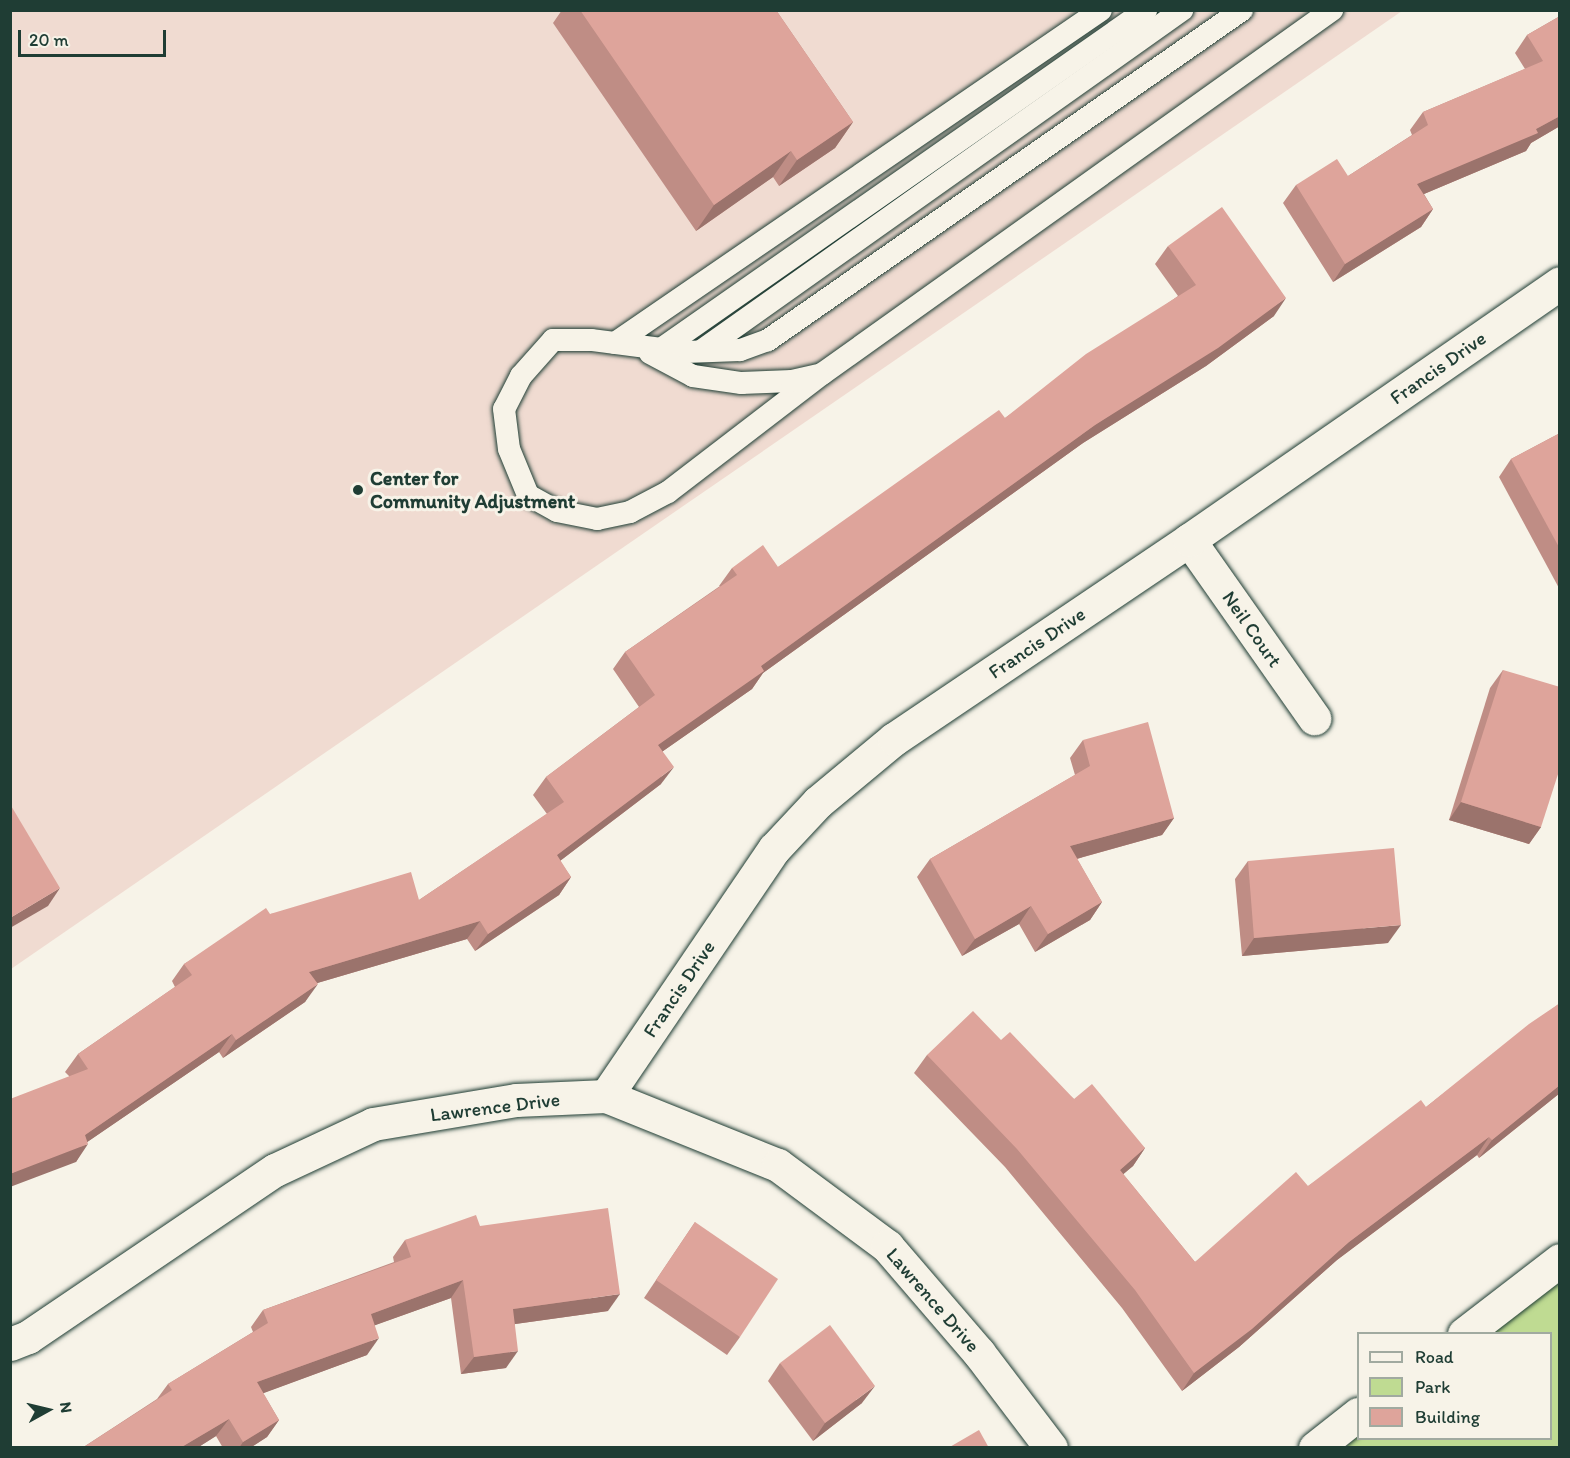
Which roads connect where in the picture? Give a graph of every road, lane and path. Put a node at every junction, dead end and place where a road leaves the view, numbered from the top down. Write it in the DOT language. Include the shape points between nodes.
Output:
graph roads {
  1 [pos="1101,10"];
  2 [pos="1146,10"];
  3 [pos="1182,10"];
  4 [pos="1242,10"];
  5 [pos="1332,10"];
  6 [pos="1560,283"];
  7 [pos="615,343"];
  8 [pos="650,348"];
  9 [pos="701,351"];
  10 [pos="822,374"];
  11 [pos="1189,540"];
  12 [pos="1314,718"];
  13 [pos="606,1096"];
  14 [pos="1560,1260"];
  15 [pos="1467,1332"];
  16 [pos="10,1344"];
  17 [pos="1357,1416"];
  18 [pos="1051,1448"];
  19 [pos="1315,1448"];
  1 -- 7 [label="lane"];
  2 -- 8 [label="lane"];
  3 -- 9 [label="lane"];
  4 -- 9 [label="lane" via="768,340 740,350"];
  5 -- 10 [label="lane"];
  6 -- 11 [label="street, Francis Drive"];
  7 -- 8 [label="lane"];
  7 -- 10 [label="lane" via="553,340 521,376 504,409 509,449 528,495 557,511 597,519 630,512 668,492"];
  8 -- 9 [label="lane"];
  8 -- 10 [label="lane" via="693,376 741,383 792,381"];
  11 -- 12 [label="street, Neil Court"];
  11 -- 13 [label="street, Francis Drive" via="894,739 818,802 774,849"];
  13 -- 16 [label="street, Lawrence Drive" via="516,1100 373,1124 275,1170 28,1337"];
  13 -- 18 [label="street, Lawrence Drive" via="778,1165 887,1246 979,1353"];
  14 -- 15 [label="street"];
  17 -- 19 [label="street"];
}
